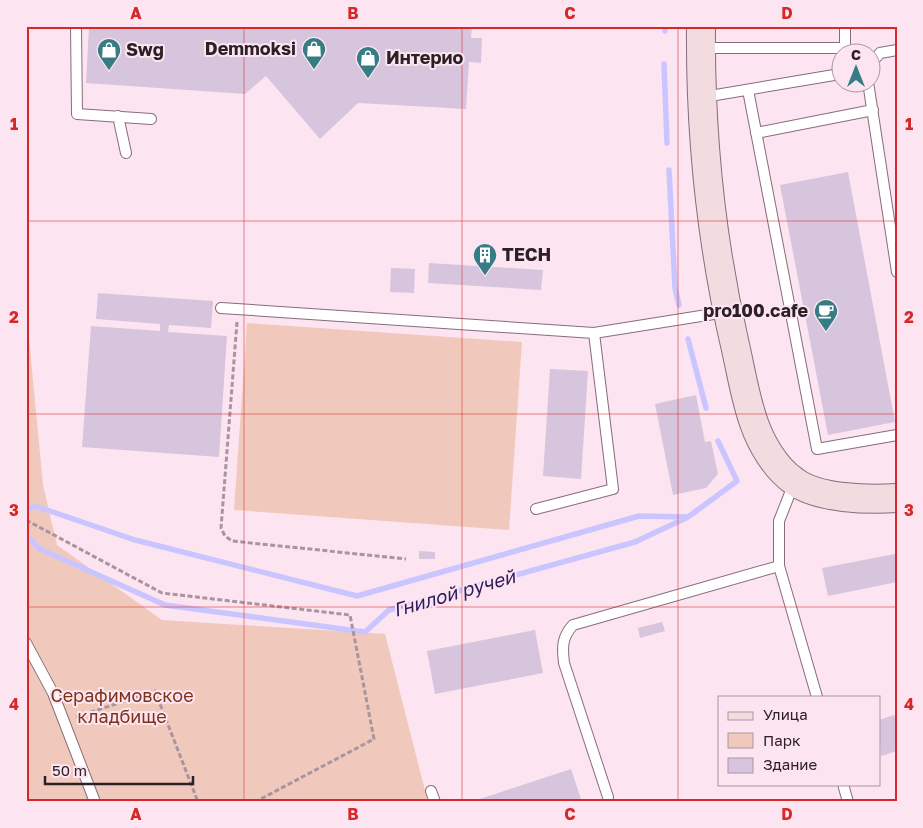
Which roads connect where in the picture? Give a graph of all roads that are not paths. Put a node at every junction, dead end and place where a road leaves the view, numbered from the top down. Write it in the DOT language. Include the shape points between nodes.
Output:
graph roads {
  1 [pos="76,26"];
  2 [pos="845,26"];
  3 [pos="701,37"];
  4 [pos="897,50"];
  5 [pos="880,54"];
  6 [pos="830,76"];
  7 [pos="748,90"];
  8 [pos="869,92"];
  9 [pos="704,97"];
  10 [pos="872,110"];
  11 [pos="118,116"];
  12 [pos="150,118"];
  13 [pos="756,133"];
  14 [pos="126,153"];
  15 [pos="897,272"];
  16 [pos="220,308"];
  17 [pos="727,312"];
  18 [pos="594,333"];
  19 [pos="897,435"];
  20 [pos="794,482"];
  21 [pos="897,498"];
  22 [pos="536,508"];
  23 [pos="779,566"];
  24 [pos="26,643"];
  25 [pos="817,696"];
  26 [pos="844,786"];
  27 [pos="431,791"];
  28 [pos="608,797"];
  29 [pos="95,802"];
  30 [pos="435,802"];
  31 [pos="848,802"];
  1 -- 11 [label="lane" via="77,114"];
  2 -- 3 [label="lane" via="845,48"];
  3 -- 9 [label="street"];
  4 -- 5 [label="lane"];
  6 -- 7 [label="lane"];
  7 -- 9 [label="lane"];
  7 -- 13 [label="lane"];
  8 -- 10 [label="lane"];
  9 -- 17 [label="street" via="706,161"];
  10 -- 13 [label="lane"];
  10 -- 15 [label="lane"];
  11 -- 12 [label="lane"];
  11 -- 14 [label="lane"];
  13 -- 19 [label="lane" via="816,449"];
  16 -- 18 [label="lane"];
  17 -- 18 [label="lane"];
  17 -- 20 [label="street" via="754,423 778,466"];
  18 -- 22 [label="lane" via="614,490"];
  20 -- 21 [label="street" via="850,498"];
  20 -- 23 [label="lane" via="779,521"];
  23 -- 25 [label="lane"];
  23 -- 28 [label="lane" via="574,625 565,634 562,646 564,663"];
  24 -- 29 [label="lane" via="53,693"];
  26 -- 31 [label="lane"];
  27 -- 30 [label="lane"];
}
